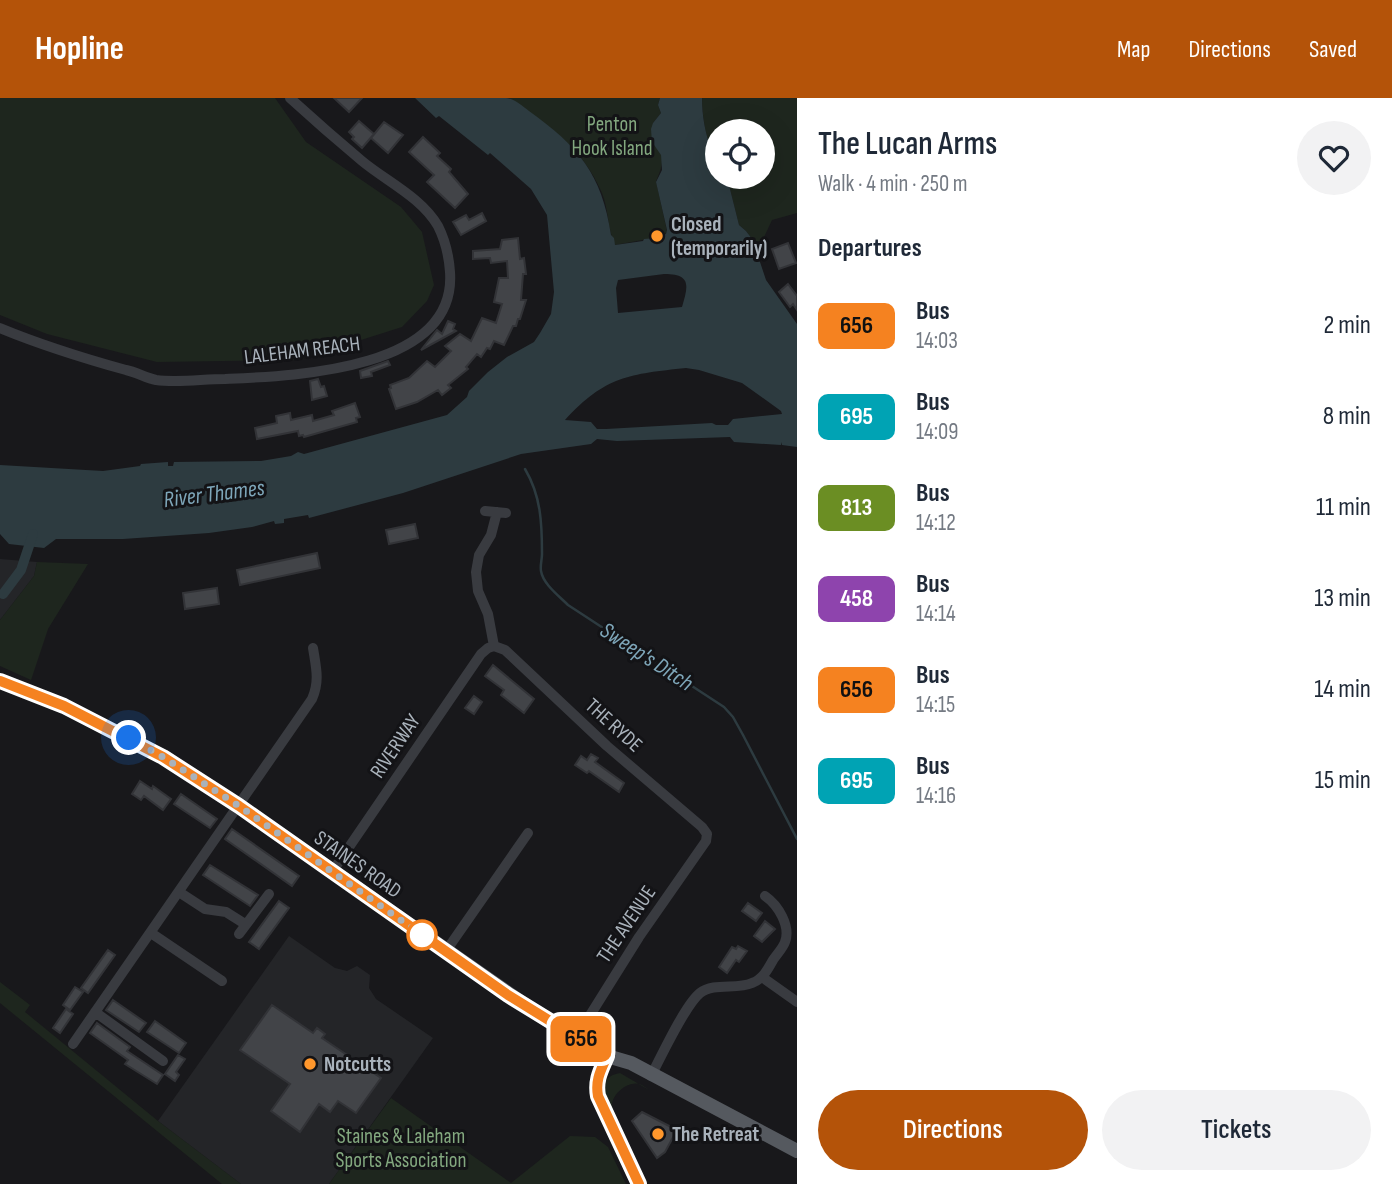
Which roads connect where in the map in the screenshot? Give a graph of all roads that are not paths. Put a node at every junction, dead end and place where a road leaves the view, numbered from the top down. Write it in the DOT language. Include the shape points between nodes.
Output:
graph roads {
  1 [pos="290,98"];
  2 [pos="0,328"];
  3 [pos="485,511"];
  4 [pos="494,646"];
  5 [pos="312,648"];
  6 [pos="0,681"];
  7 [pos="239,806"];
  8 [pos="528,833"];
  9 [pos="707,834"];
  10 [pos="332,872"];
  11 [pos="179,892"];
  12 [pos="269,894"];
  13 [pos="765,896"];
  14 [pos="151,933"];
  15 [pos="446,951"];
  16 [pos="762,977"];
  17 [pos="222,981"];
  18 [pos="797,1002"];
  19 [pos="95,1012"];
  20 [pos="577,1037"];
  21 [pos="73,1044"];
  22 [pos="607,1056"];
  23 [pos="163,1061"];
  24 [pos="651,1076"];
  25 [pos="797,1151"];
  26 [pos="639,1184"];
  1 -- 2 [label="street, LALEHAM REACH" via="437,225 446,247 449,292 439,314 412,342 366,362 308,373 153,380"];
  3 -- 4 [label="street" via="502,513 479,555 476,572"];
  4 -- 9 [label="street, THE RYDE" via="505,650"];
  4 -- 10 [label="street, RIVERWAY" via="481,654"];
  5 -- 7 [label="street" via="318,676 312,699"];
  6 -- 7 [label="main road, STAINES ROAD" via="117,732"];
  7 -- 10 [label="main road, STAINES ROAD"];
  7 -- 11 [label="street"];
  8 -- 15 [label="street"];
  9 -- 20 [label="street, THE AVENUE"];
  10 -- 15 [label="main road, STAINES ROAD"];
  11 -- 12 [label="street" via="205,909 226,912 242,929"];
  11 -- 14 [label="street"];
  13 -- 16 [label="street" via="772,900 787,930"];
  14 -- 17 [label="street"];
  14 -- 19 [label="street"];
  15 -- 20 [label="main road, STAINES ROAD"];
  16 -- 18 [label="street"];
  16 -- 24 [label="street" via="749,985 707,989 699,994"];
  19 -- 21 [label="street"];
  19 -- 23 [label="street"];
  20 -- 22 [label="main road, STAINES ROAD"];
  22 -- 24 [label="main road, STAINES ROAD" via="631,1063"];
  22 -- 26 [label="street" via="598,1073 598,1096"];
  24 -- 25 [label="main road, STAINES ROAD"];
}
